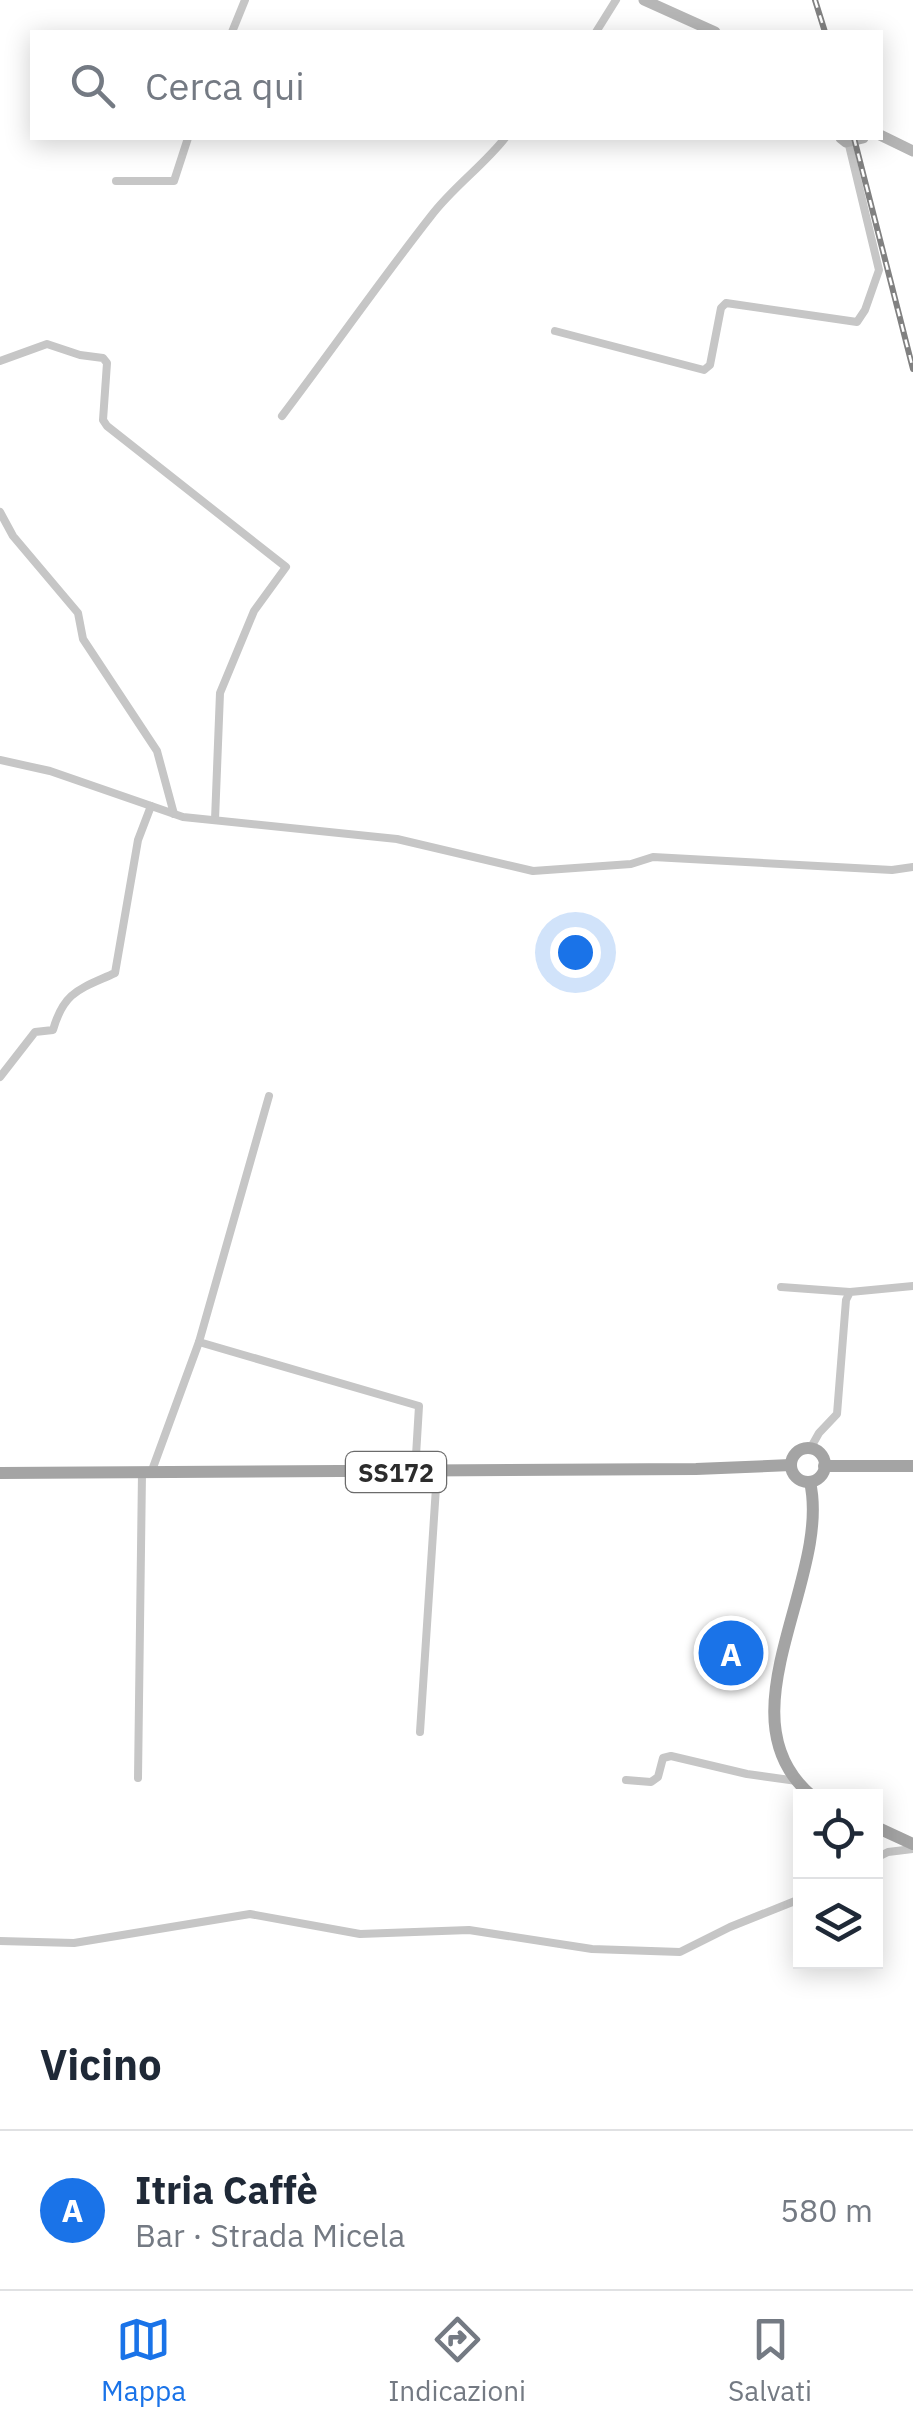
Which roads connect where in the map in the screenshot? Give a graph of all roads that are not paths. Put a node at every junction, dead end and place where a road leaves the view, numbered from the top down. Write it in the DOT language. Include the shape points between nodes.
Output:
graph roads {
  1 [pos="245,0"];
  2 [pos="616,0"];
  3 [pos="644,0"];
  4 [pos="233,30"];
  5 [pos="597,30"];
  6 [pos="711,30"];
  7 [pos="883,136"];
  8 [pos="187,140"];
  9 [pos="503,140"];
  10 [pos="844,140"];
  11 [pos="913,151"];
  12 [pos="116,181"];
  13 [pos="554,331"];
  14 [pos="0,361"];
  15 [pos="282,416"];
  16 [pos="0,512"];
  17 [pos="0,760"];
  18 [pos="151,806"];
  19 [pos="174,814"];
  20 [pos="214,820"];
  21 [pos="913,867"];
  22 [pos="0,1077"];
  23 [pos="269,1096"];
  24 [pos="913,1286"];
  25 [pos="782,1287"];
  26 [pos="850,1292"];
  27 [pos="199,1342"];
  28 [pos="810,1449"];
  29 [pos="791,1465"];
  30 [pos="824,1466"];
  31 [pos="913,1466"];
  32 [pos="414,1472"];
  33 [pos="437,1472"];
  34 [pos="146,1473"];
  35 [pos="0,1474"];
  36 [pos="810,1482"];
  37 [pos="420,1732"];
  38 [pos="138,1778"];
  39 [pos="626,1780"];
  40 [pos="797,1782"];
  41 [pos="804,1789"];
  42 [pos="883,1831"];
  43 [pos="913,1846"];
  44 [pos="883,1854"];
  45 [pos="793,1902"];
  46 [pos="0,1941"];
  1 -- 4 [label="street"];
  2 -- 5 [label="street"];
  3 -- 6 [label="street"];
  7 -- 11 [label="street"];
  8 -- 12 [label="street" via="174,181"];
  9 -- 15 [label="street" via="429,218"];
  10 -- 13 [label="street" via="879,270 857,322 726,303 704,370"];
  14 -- 20 [label="street" via="47,344 103,358 107,426 286,567 254,610 220,693"];
  16 -- 19 [label="street" via="78,613 83,639 157,751"];
  17 -- 18 [label="street" via="50,770"];
  18 -- 19 [label="street"];
  18 -- 22 [label="street" via="138,840 115,973 60,1006 53,1030 34,1032"];
  19 -- 20 [label="street"];
  20 -- 21 [label="street" via="398,840 532,871 653,858"];
  23 -- 27 [label="street"];
  24 -- 26 [label="street"];
  25 -- 26 [label="street"];
  26 -- 28 [label="street" via="838,1414"];
  27 -- 32 [label="street" via="419,1406"];
  27 -- 34 [label="street"];
  28 -- 29 [label="main road" via="799,1451"];
  28 -- 30 [label="main road"];
  29 -- 33 [label="main road, SS172"];
  29 -- 36 [label="main road" via="796,1478"];
  30 -- 31 [label="main road"];
  30 -- 36 [label="main road"];
  32 -- 33 [label="main road, SS172"];
  32 -- 34 [label="main road, SS172"];
  33 -- 37 [label="street"];
  34 -- 35 [label="main road, SS172"];
  34 -- 38 [label="street"];
  36 -- 40 [label="main road" via="812,1522 772,1712 778,1746"];
  39 -- 40 [label="street" via="651,1782 663,1758 671,1756"];
  40 -- 41 [label="main road"];
  42 -- 43 [label="main road"];
  43 -- 44 [label="street"];
  45 -- 46 [label="street" via="680,1952 592,1949 469,1930 360,1934 250,1914 74,1943"];
}
